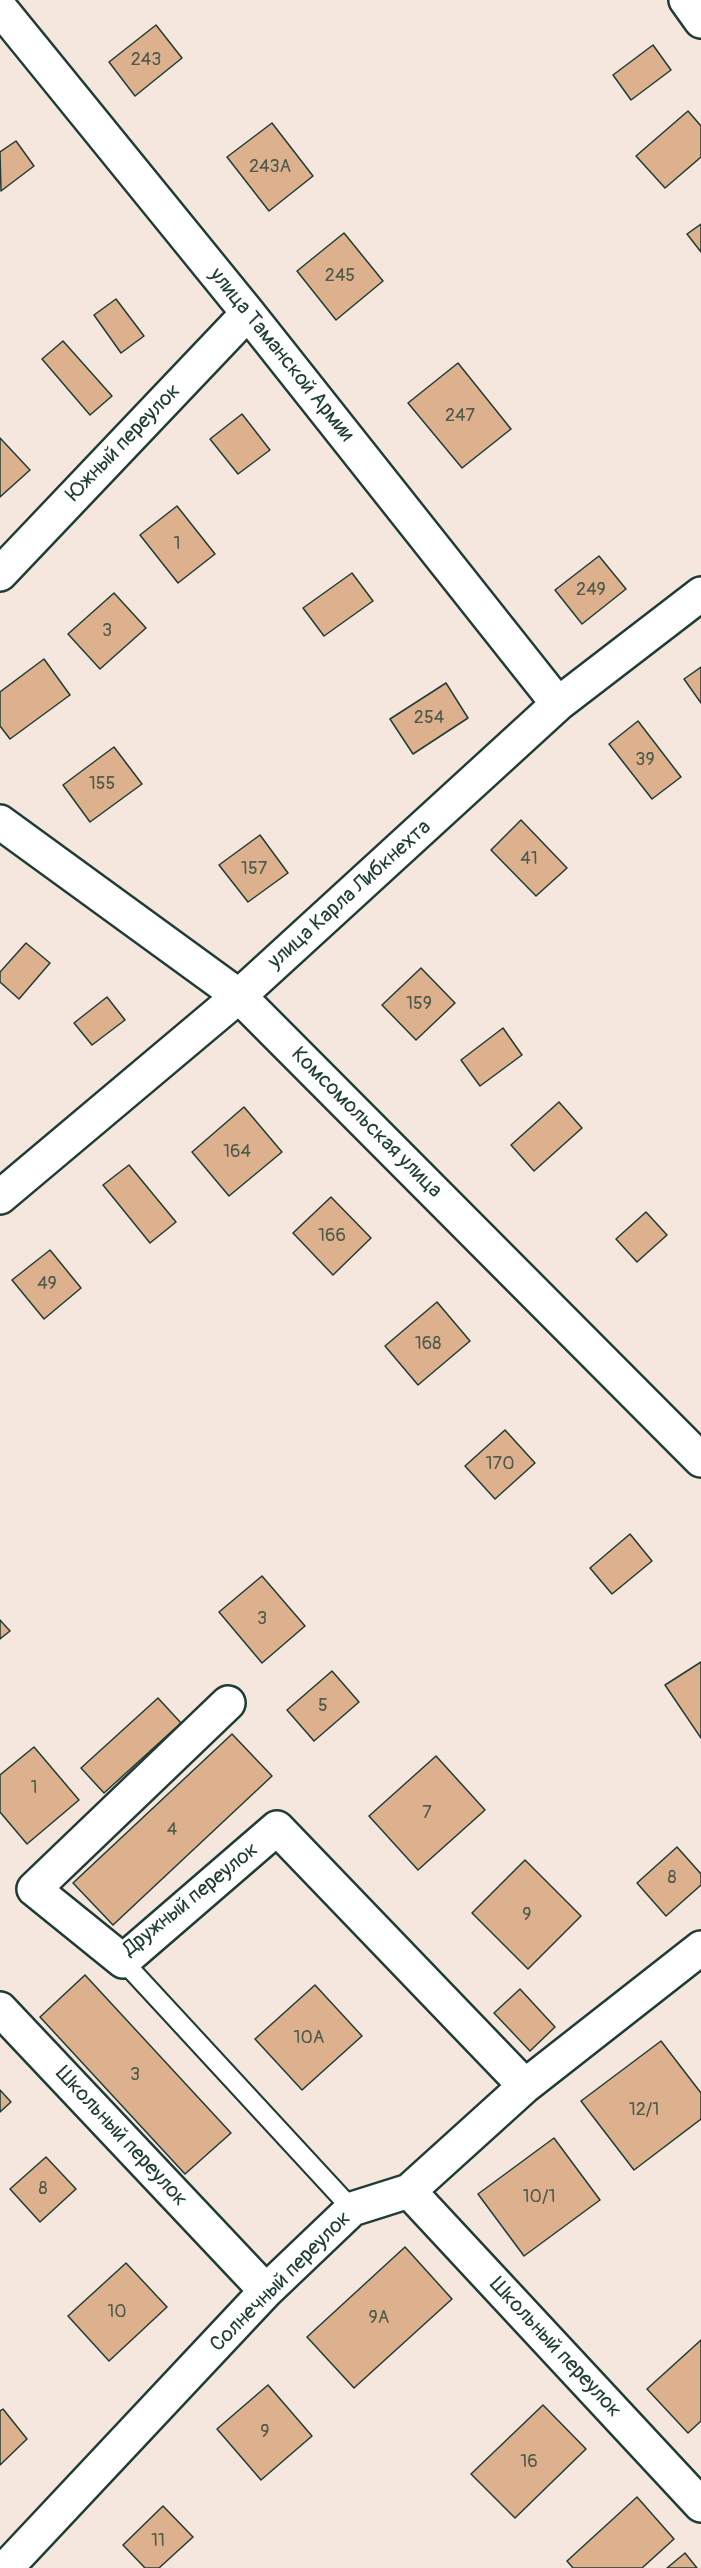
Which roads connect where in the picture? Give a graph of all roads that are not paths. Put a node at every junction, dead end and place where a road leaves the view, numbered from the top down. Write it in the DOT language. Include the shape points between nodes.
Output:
graph roads {
  1 [pos="686,0"];
  2 [pos="0,8"];
  3 [pos="701,21"];
  4 [pos="248,313"];
  5 [pos="0,574"];
  6 [pos="701,594"];
  7 [pos="558,704"];
  8 [pos="0,822"];
  9 [pos="239,996"];
  10 [pos="0,1197"];
  11 [pos="701,1460"];
  12 [pos="228,1703"];
  13 [pos="701,1948"];
  14 [pos="123,1962"];
  15 [pos="0,2009"];
  16 [pos="525,2086"];
  17 [pos="409,2191"];
  18 [pos="352,2209"];
  19 [pos="266,2291"];
  20 [pos="701,2505"];
  21 [pos="0,2564"];
  22 [pos="5,2568"];
  1 -- 3 [label="street"];
  2 -- 4 [label="street, улица Таманской Армии"];
  4 -- 5 [label="street, Южный переулок"];
  4 -- 7 [label="street, улица Таманской Армии"];
  6 -- 7 [label="street, улица Карла Либкнехта"];
  7 -- 9 [label="street, улица Карла Либкнехта"];
  8 -- 9 [label="street, Комсомольская улица"];
  9 -- 10 [label="street, улица Карла Либкнехта"];
  9 -- 11 [label="street, Комсомольская улица"];
  12 -- 14 [label="street, Дружный переулок" via="34,1889"];
  13 -- 16 [label="street, Солнечный переулок"];
  14 -- 16 [label="street, Дружный переулок" via="277,1828"];
  14 -- 18 [label="lane"];
  15 -- 19 [label="street, Школьный переулок"];
  16 -- 17 [label="street, Солнечный переулок"];
  17 -- 18 [label="street, Солнечный переулок"];
  17 -- 20 [label="street, Школьный переулок"];
  18 -- 19 [label="street, Солнечный переулок"];
  19 -- 22 [label="street, Солнечный переулок"];
  21 -- 22 [label="street"];
}
